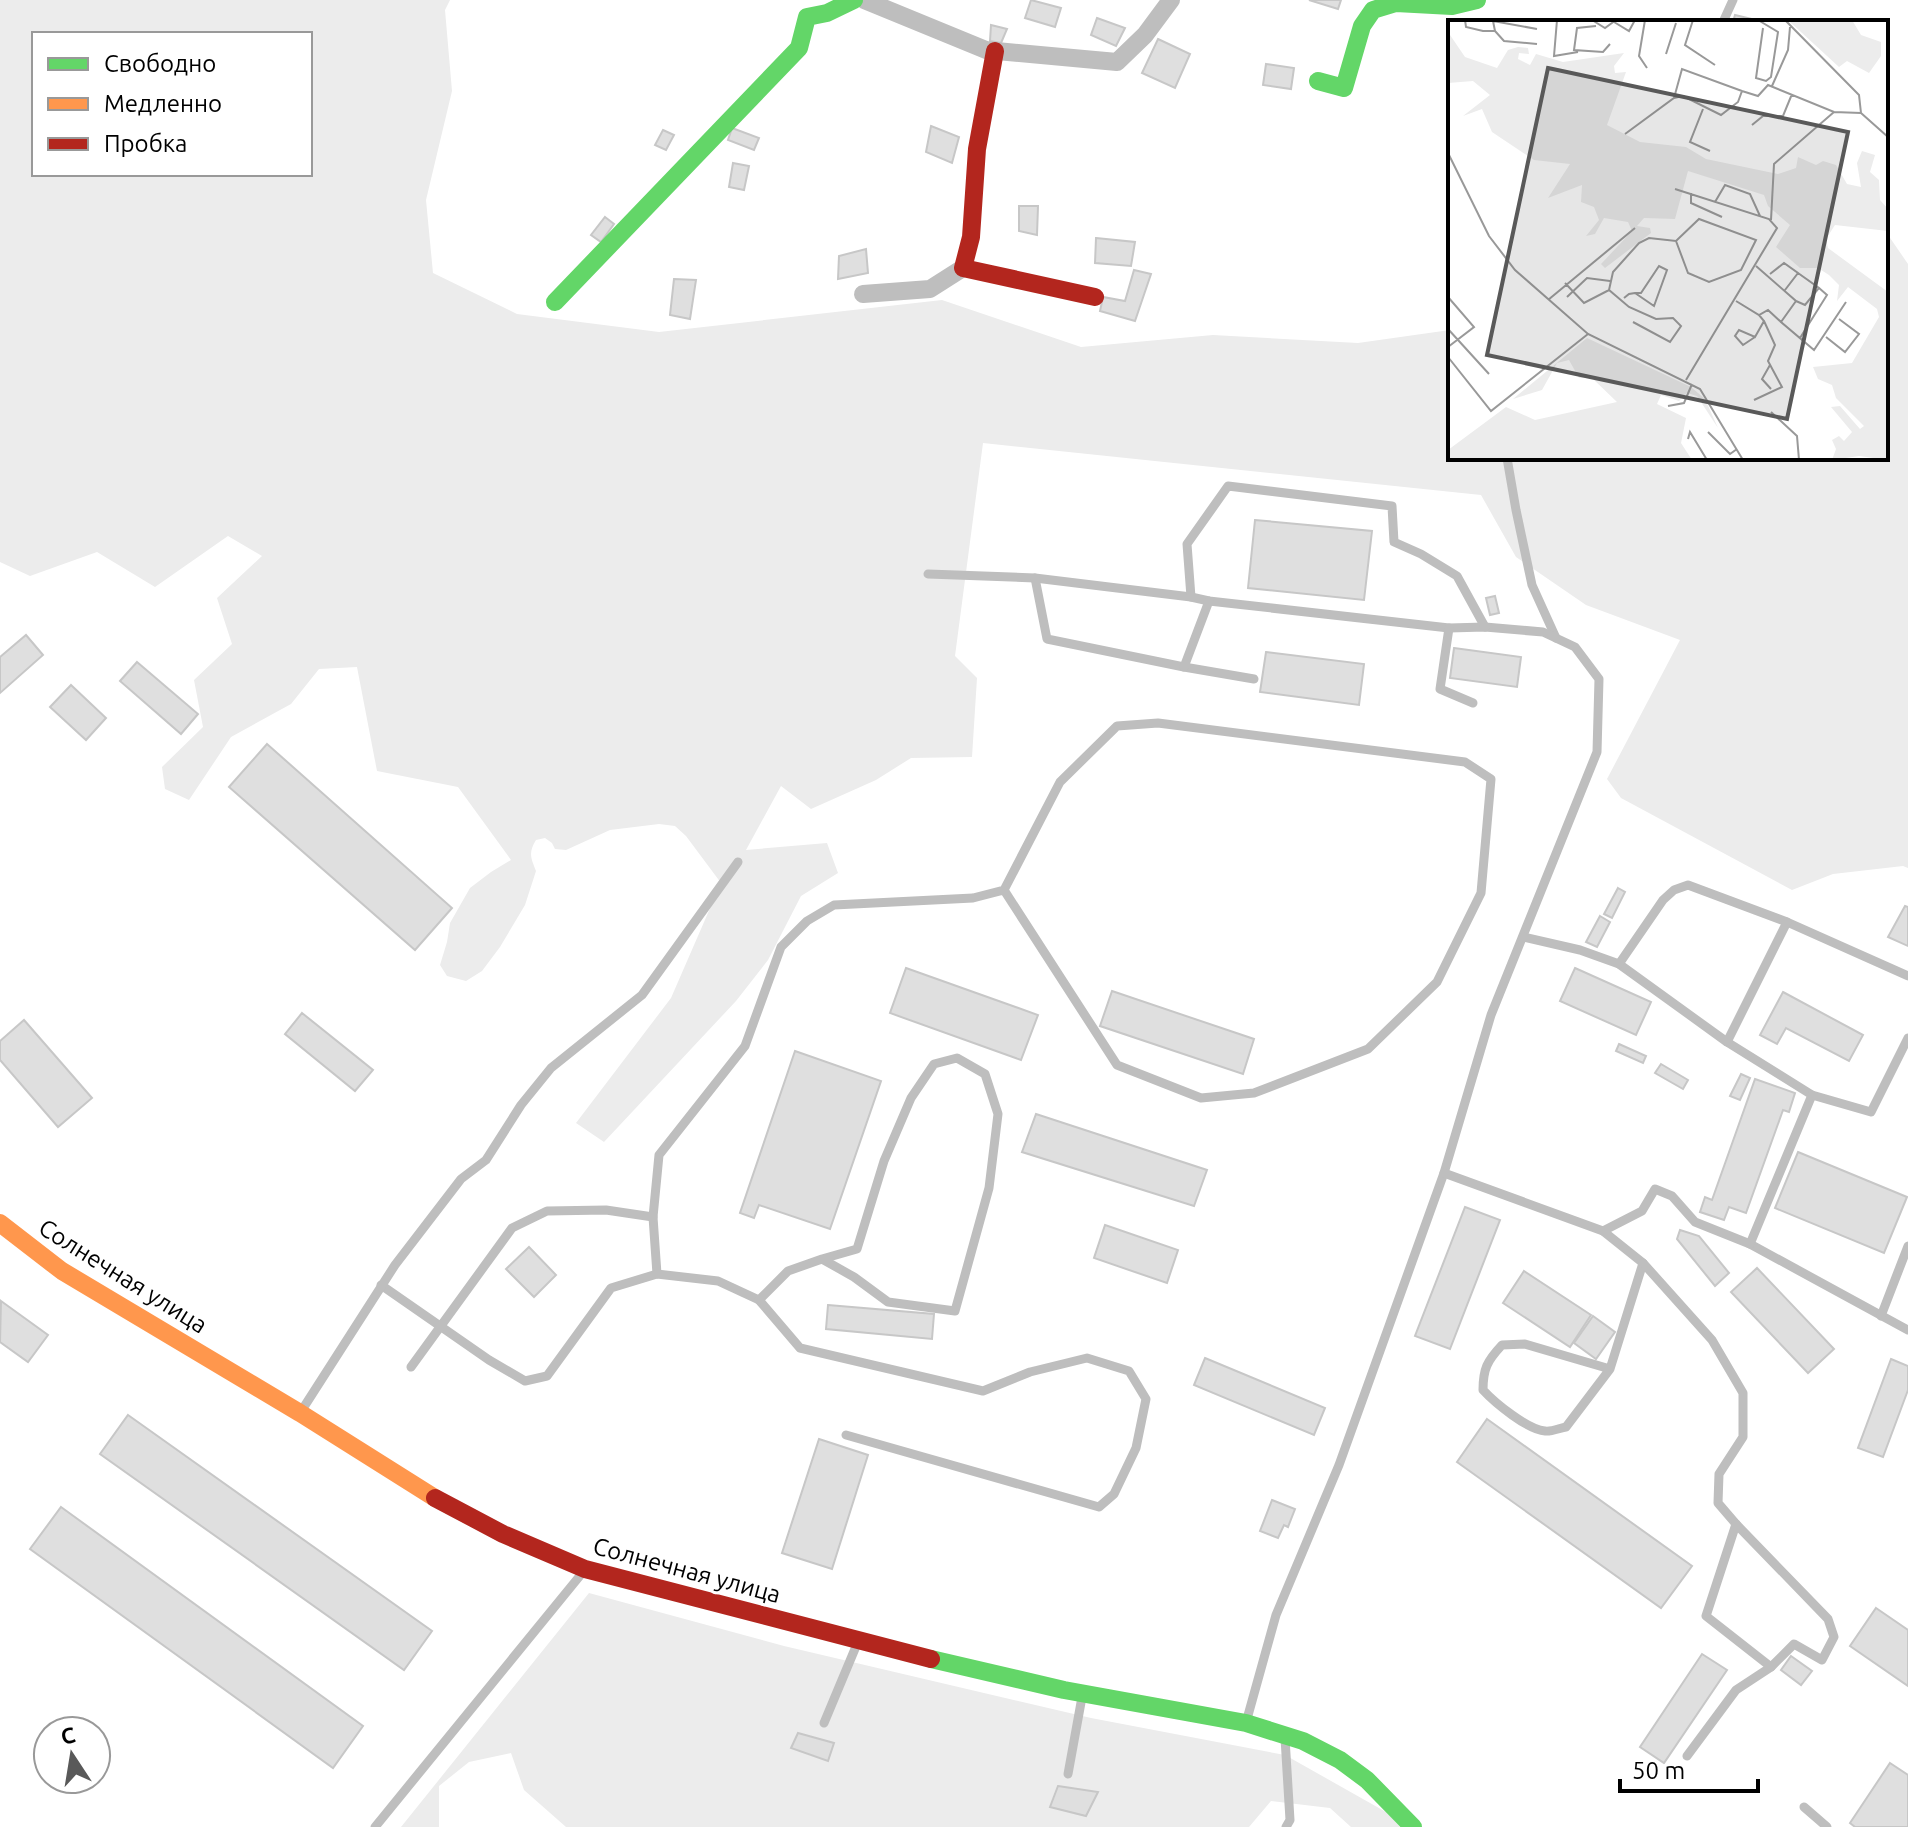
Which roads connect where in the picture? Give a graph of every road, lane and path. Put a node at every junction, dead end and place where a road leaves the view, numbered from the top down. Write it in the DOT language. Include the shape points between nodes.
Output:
graph roads {
  1 [pos="854,0"];
  2 [pos="864,0"];
  3 [pos="1171,0"];
  4 [pos="1477,0"];
  5 [pos="1733,0"];
  6 [pos="806,9"];
  7 [pos="1724,20"];
  8 [pos="995,51"];
  9 [pos="1318,81"];
  10 [pos="963,268"];
  11 [pos="863,294"];
  12 [pos="1095,297"];
  13 [pos="555,302"];
  14 [pos="1507,460"];
  15 [pos="928,574"];
  16 [pos="1035,578"];
  17 [pos="1191,597"];
  18 [pos="1209,601"];
  19 [pos="1485,627"];
  20 [pos="1449,628"];
  21 [pos="1556,638"];
  22 [pos="1184,667"];
  23 [pos="1254,679"];
  24 [pos="1473,703"];
  25 [pos="738,862"];
  26 [pos="1004,890"];
  27 [pos="1787,922"];
  28 [pos="1523,937"];
  29 [pos="1619,964"];
  30 [pos="1908,976"];
  31 [pos="1908,1038"];
  32 [pos="1727,1042"];
  33 [pos="1812,1095"];
  34 [pos="1444,1173"];
  35 [pos="653,1217"];
  36 [pos="0,1223"];
  37 [pos="1603,1231"];
  38 [pos="1750,1244"];
  39 [pos="1908,1246"];
  40 [pos="822,1259"];
  41 [pos="1643,1263"];
  42 [pos="657,1274"];
  43 [pos="381,1285"];
  44 [pos="759,1300"];
  45 [pos="1881,1316"];
  46 [pos="441,1327"];
  47 [pos="1908,1330"];
  48 [pos="411,1367"];
  49 [pos="1610,1369"];
  50 [pos="300,1413"];
  51 [pos="846,1435"];
  52 [pos="1736,1524"];
  53 [pos="585,1569"];
  54 [pos="859,1640"];
  55 [pos="1771,1667"];
  56 [pos="1082,1694"];
  57 [pos="824,1723"];
  58 [pos="1246,1723"];
  59 [pos="1285,1735"];
  60 [pos="1687,1756"];
  61 [pos="1068,1774"];
  62 [pos="1804,1807"];
  63 [pos="375,1827"];
  64 [pos="1286,1827"];
  65 [pos="1413,1827"];
  66 [pos="1827,1827"];
  1 -- 6 [label="street" via="827,13"];
  2 -- 8 [label="street"];
  3 -- 8 [label="street" via="1117,62"];
  4 -- 9 [label="street" via="1452,6 1396,3 1373,10 1362,26 1344,88"];
  5 -- 7 [label="lane"];
  6 -- 13 [label="street" via="799,48"];
  8 -- 10 [label="street"];
  10 -- 11 [label="street" via="930,289"];
  10 -- 12 [label="street"];
  14 -- 21 [label="lane" via="1532,585"];
  15 -- 16 [label="lane"];
  16 -- 17 [label="lane"];
  16 -- 22 [label="lane" via="1047,639"];
  17 -- 18 [label="lane"];
  17 -- 19 [label="lane" via="1187,544 1228,486 1392,506 1394,542 1457,576"];
  18 -- 20 [label="lane"];
  18 -- 22 [label="lane"];
  19 -- 20 [label="lane"];
  19 -- 21 [label="lane"];
  20 -- 24 [label="lane" via="1440,689"];
  21 -- 28 [label="lane" via="1575,647 1599,679 1597,752"];
  22 -- 23 [label="lane"];
  25 -- 43 [label="lane" via="642,995 551,1068 486,1160 461,1179"];
  26 -- 26 [label="lane" via="1060,782 1117,726 1158,723 1465,762 1491,779 1481,893 1437,982 1368,1049 1254,1093 1201,1098 1117,1065"];
  26 -- 35 [label="lane" via="973,898 834,905 807,921 781,947 745,1046 659,1155"];
  27 -- 29 [label="lane" via="1688,885 1663,900"];
  27 -- 30 [label="lane"];
  27 -- 32 [label="lane"];
  28 -- 29 [label="lane"];
  28 -- 34 [label="lane" via="1491,1015"];
  29 -- 32 [label="lane"];
  31 -- 33 [label="lane" via="1871,1112"];
  32 -- 33 [label="lane"];
  33 -- 38 [label="lane"];
  34 -- 37 [label="lane"];
  34 -- 58 [label="lane" via="1339,1465 1276,1615"];
  35 -- 42 [label="lane"];
  35 -- 46 [label="lane" via="606,1210 547,1211 512,1228"];
  36 -- 50 [label="street, Солнечная улица" via="62,1271"];
  37 -- 38 [label="lane" via="1642,1211 1655,1189 1672,1196 1695,1222"];
  37 -- 41 [label="lane"];
  38 -- 45 [label="lane"];
  39 -- 45 [label="lane"];
  40 -- 40 [label="lane" via="857,1249 884,1161 911,1098 934,1064 957,1058 985,1074 998,1114 989,1188 955,1311 888,1302"];
  40 -- 44 [label="lane" via="788,1271"];
  41 -- 49 [label="lane"];
  41 -- 52 [label="lane" via="1712,1340 1743,1393 1743,1437 1719,1474 1718,1503"];
  42 -- 44 [label="lane" via="718,1281"];
  42 -- 46 [label="lane" via="611,1288 547,1376 525,1381"];
  43 -- 46 [label="lane"];
  43 -- 50 [label="lane"];
  44 -- 51 [label="lane" via="800,1348 983,1391 1087,1358 1129,1371 1146,1399 1136,1448 1114,1494 1099,1507"];
  45 -- 47 [label="lane"];
  46 -- 48 [label="lane"];
  49 -- 49 [label="lane" via="1525,1344 1502,1345 1483,1371 1483,1390 1506,1411 1545,1431 1566,1427"];
  50 -- 53 [label="street, Солнечная улица" via="426,1493"];
  52 -- 55 [label="lane" via="1706,1616"];
  52 -- 55 [label="lane" via="1828,1619 1834,1637 1822,1660 1794,1644"];
  53 -- 54 [label="street, Солнечная улица"];
  53 -- 63 [label="lane"];
  54 -- 56 [label="street, Солнечная улица"];
  54 -- 57 [label="lane"];
  55 -- 60 [label="lane" via="1736,1690"];
  56 -- 58 [label="street, Солнечная улица"];
  56 -- 61 [label="lane"];
  58 -- 59 [label="street, Солнечная улица"];
  59 -- 64 [label="lane" via="1290,1820"];
  59 -- 65 [label="street, Солнечная улица" via="1340,1760"];
  62 -- 66 [label="lane"];
}
